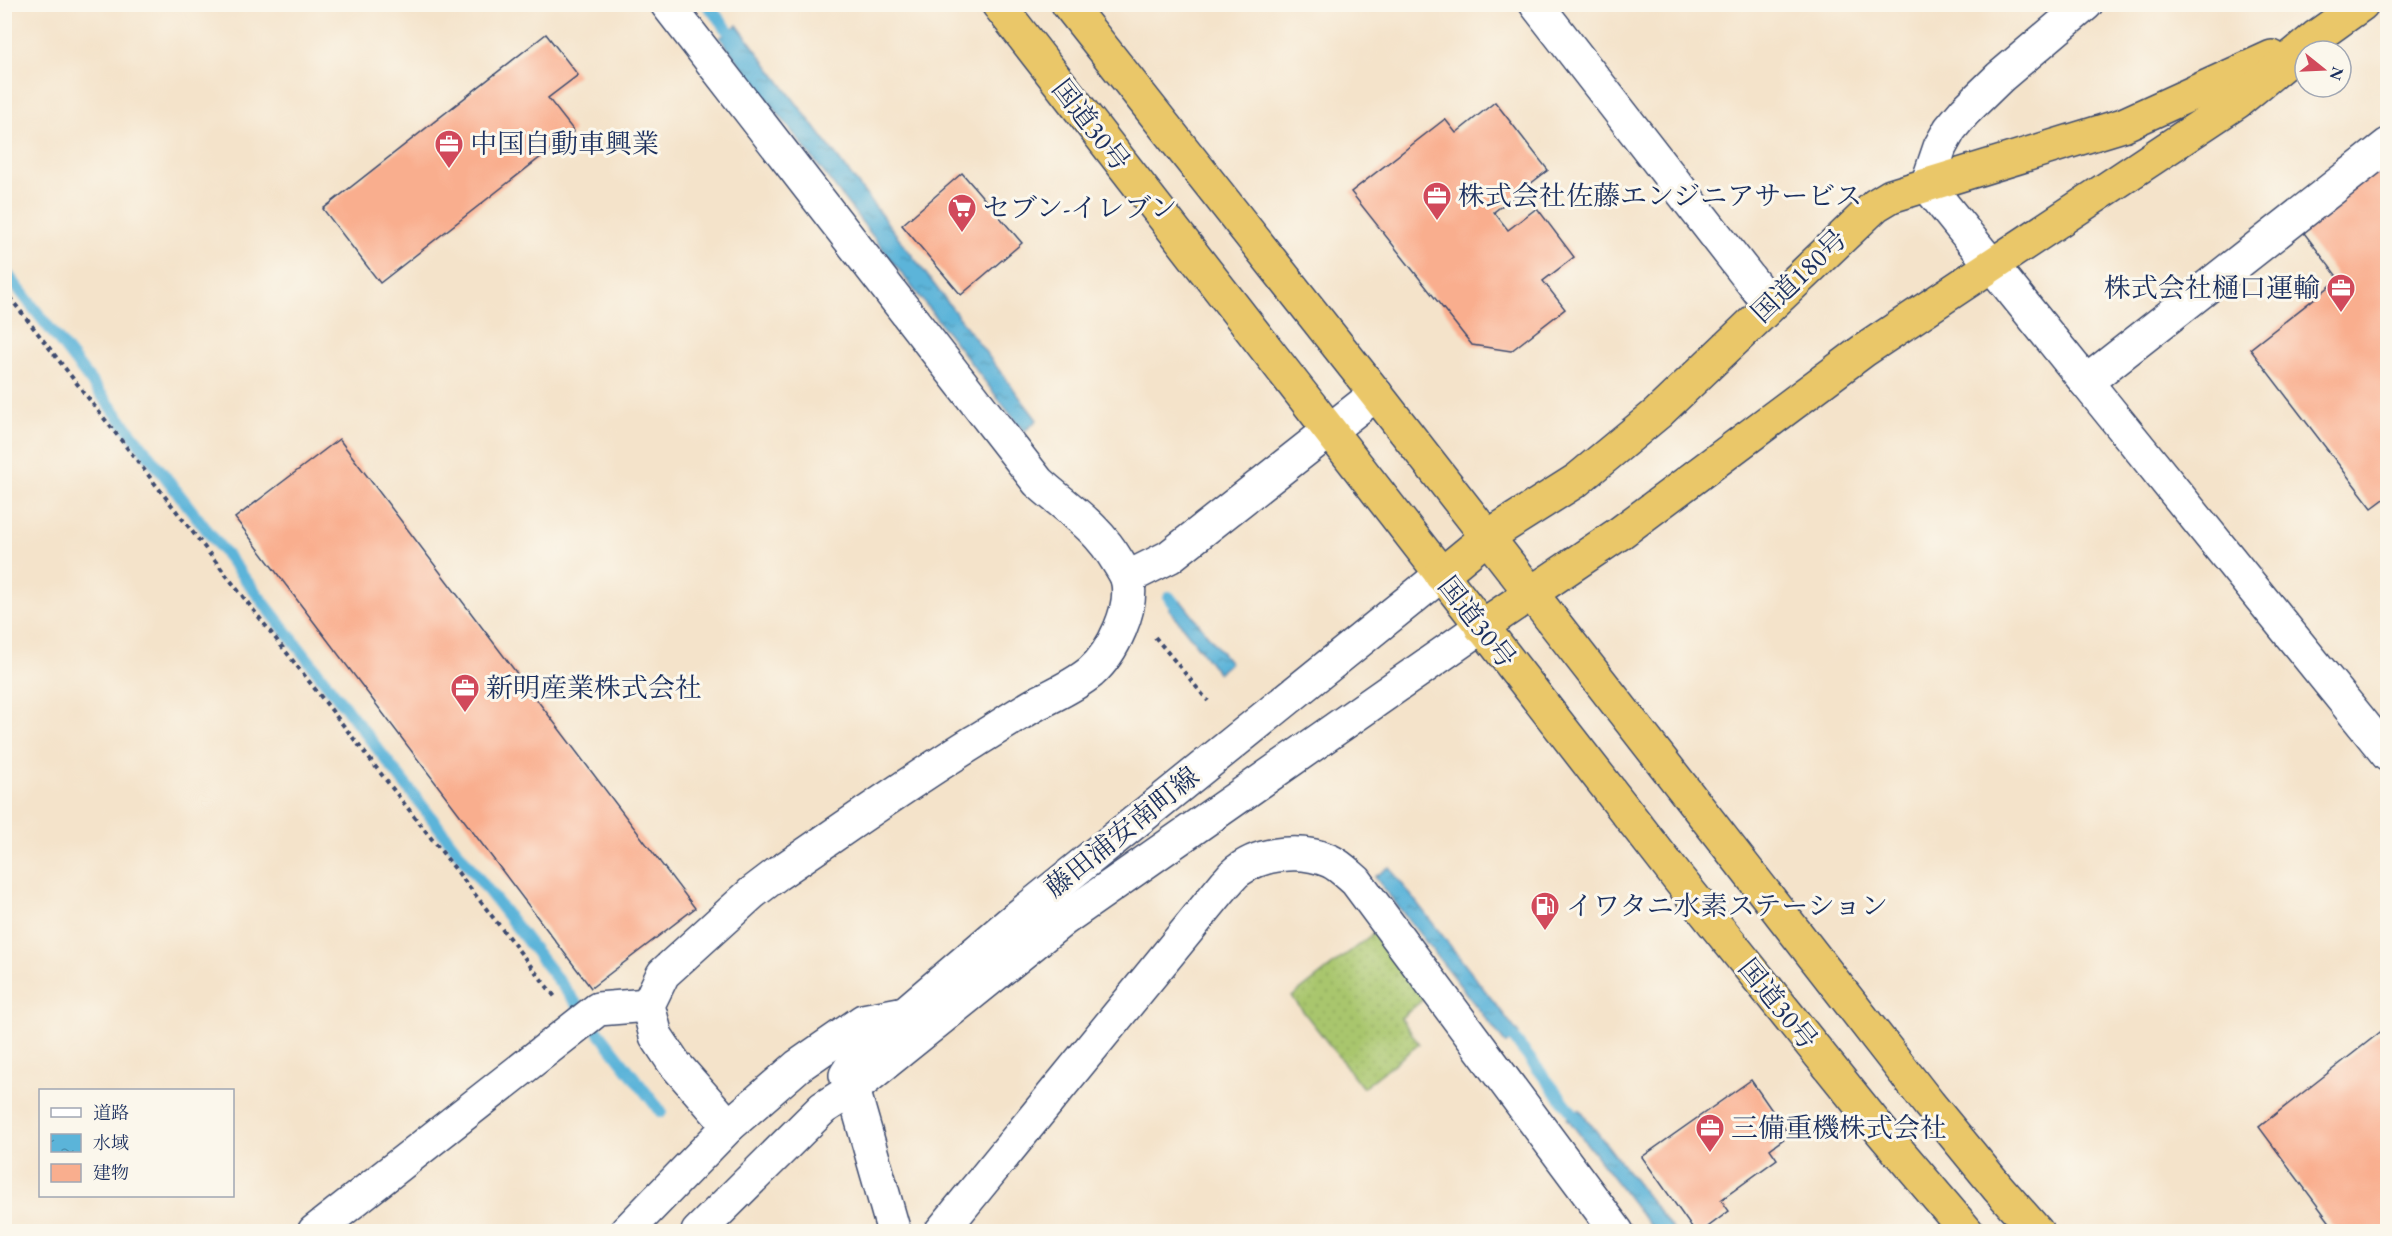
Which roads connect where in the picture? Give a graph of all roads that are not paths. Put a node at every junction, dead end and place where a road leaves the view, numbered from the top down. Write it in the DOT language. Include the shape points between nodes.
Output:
graph roads {
  1 [pos="668,4"];
  2 [pos="998,4"];
  3 [pos="1068,4"];
  4 [pos="1536,4"];
  5 [pos="2086,4"];
  6 [pos="2362,4"];
  7 [pos="2051,15"];
  8 [pos="2316,37"];
  9 [pos="2388,145"];
  10 [pos="1927,185"];
  11 [pos="1991,266"];
  12 [pos="1770,305"];
  13 [pos="2086,382"];
  14 [pos="1376,394"];
  15 [pos="1328,431"];
  16 [pos="1487,537"];
  17 [pos="1440,575"];
  18 [pos="1127,591"];
  19 [pos="1531,594"];
  20 [pos="1481,627"];
  21 [pos="2388,756"];
  22 [pos="648,1005"];
  23 [pos="905,1013"];
  24 [pos="853,1089"];
  25 [pos="823,1108"];
  26 [pos="729,1126"];
  27 [pos="314,1232"];
  28 [pos="626,1232"];
  29 [pos="698,1232"];
  30 [pos="894,1232"];
  31 [pos="941,1232"];
  32 [pos="1617,1232"];
  33 [pos="1967,1232"];
  34 [pos="2037,1232"];
  1 -- 18 [label="street" via="1038,482 1087,521 1110,549"];
  2 -- 15 [label="highway, 国道30号"];
  3 -- 14 [label="highway, 国道30号"];
  4 -- 12 [label="street"];
  5 -- 7 [label="street"];
  6 -- 8 [label="highway, 国道180号"];
  7 -- 10 [label="street" via="1950,129"];
  8 -- 10 [label="highway, 国道180号" via="2123,125"];
  8 -- 11 [label="highway, 国道180号" via="2236,102"];
  9 -- 13 [label="street"];
  10 -- 11 [label="street"];
  10 -- 12 [label="highway, 国道180号" via="1876,205"];
  11 -- 13 [label="street"];
  11 -- 19 [label="highway, 国道180号" via="1863,351 1620,533"];
  12 -- 16 [label="highway, 国道180号" via="1621,445 1577,480"];
  13 -- 21 [label="street"];
  14 -- 15 [label="street"];
  14 -- 16 [label="highway, 国道30号"];
  15 -- 17 [label="highway, 国道30号"];
  15 -- 18 [label="street"];
  16 -- 17 [label="highway, 国道180号"];
  16 -- 19 [label="highway, 国道30号"];
  17 -- 20 [label="highway, 国道30号"];
  17 -- 23 [label="street, 藤田浦安南町線" via="1010,923"];
  18 -- 22 [label="street" via="1121,628 1109,652 1091,671 899,791 752,893 663,974"];
  19 -- 20 [label="highway, 国道180号"];
  19 -- 34 [label="highway, 国道30号" via="1929,1104"];
  20 -- 24 [label="street, 藤田浦安南町線" via="1065,919"];
  20 -- 33 [label="highway, 国道30号" via="1852,1095"];
  22 -- 26 [label="street" via="656,1036 674,1063"];
  22 -- 27 [label="street" via="584,1019"];
  23 -- 25 [label="street, 藤田浦安南町線" via="855,1061"];
  23 -- 26 [label="street" via="863,1021 798,1065"];
  24 -- 25 [label="street, 藤田浦安南町線"];
  24 -- 30 [label="street"];
  25 -- 29 [label="street, 藤田浦安南町線"];
  26 -- 28 [label="street"];
  31 -- 32 [label="street" via="1239,869 1259,860 1309,854 1332,862 1356,881"];
}
